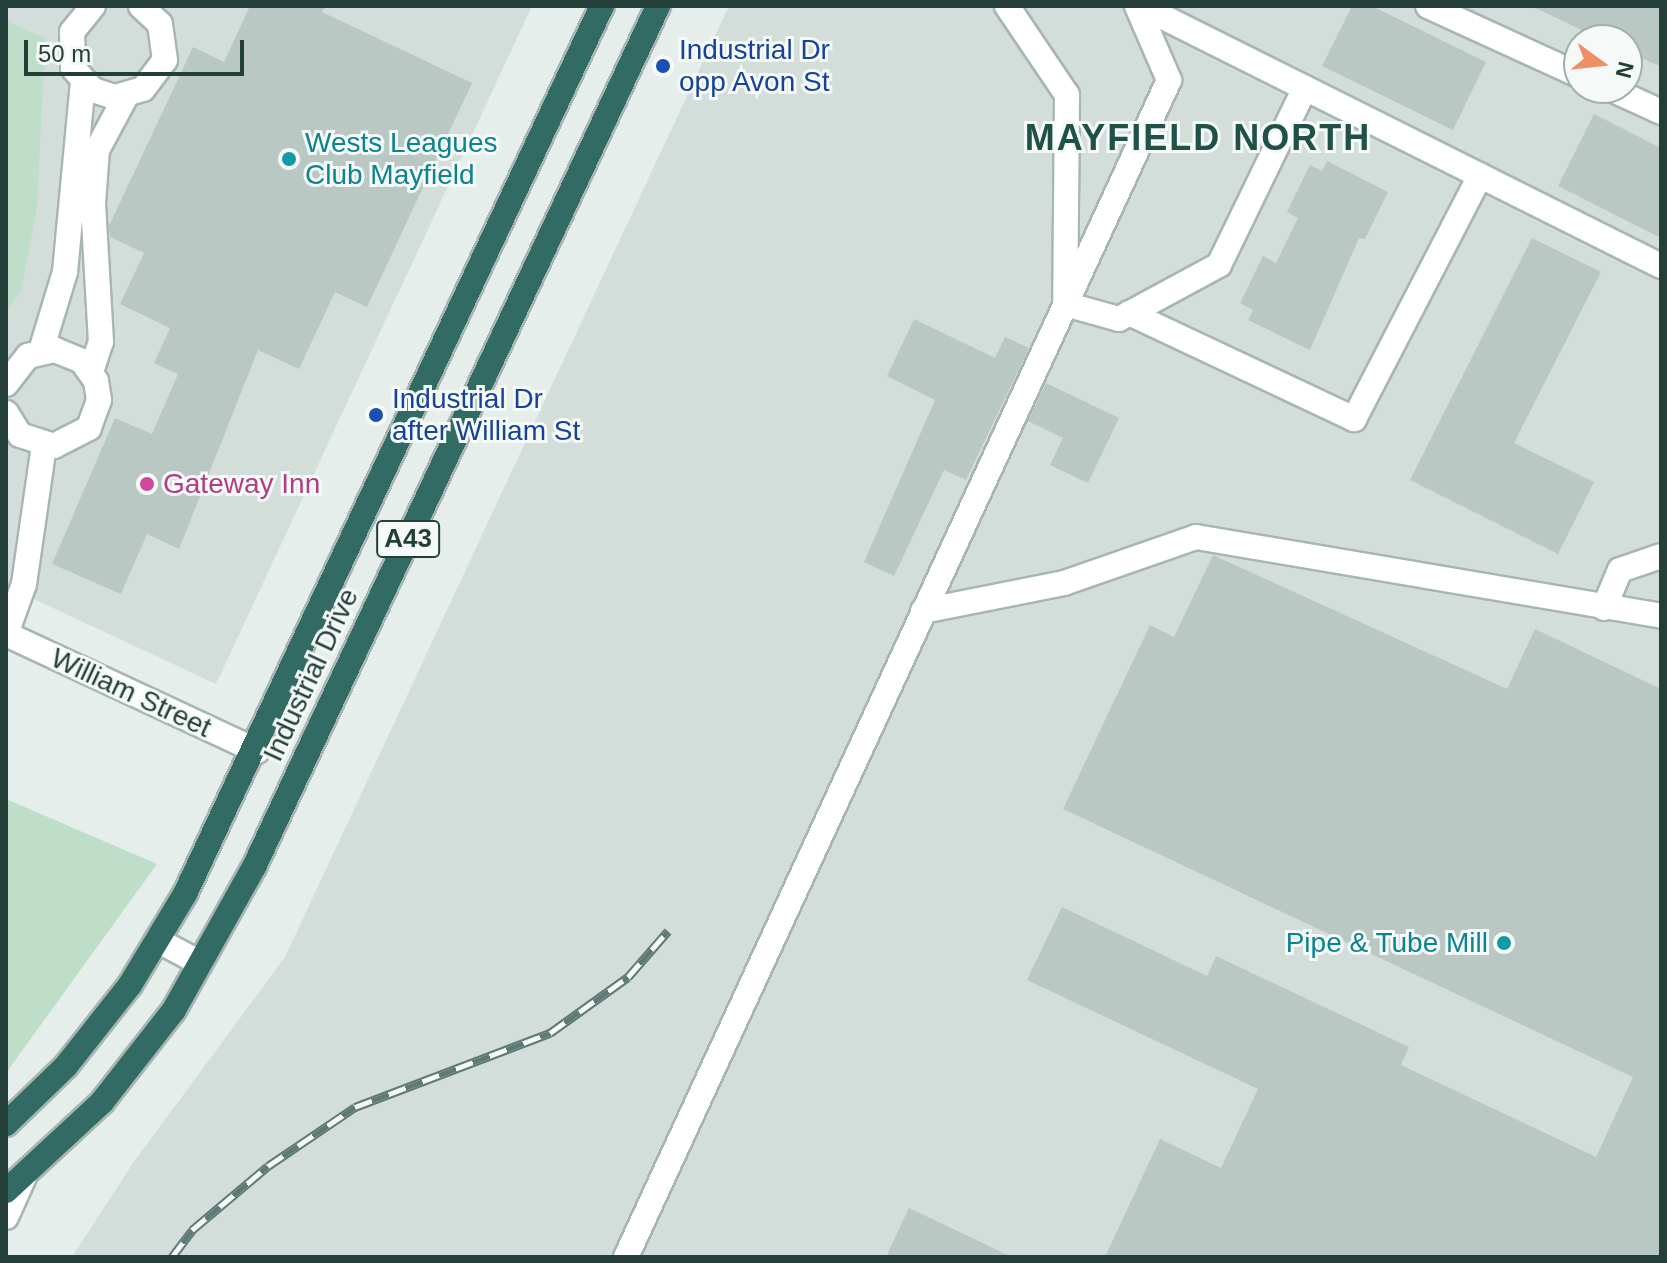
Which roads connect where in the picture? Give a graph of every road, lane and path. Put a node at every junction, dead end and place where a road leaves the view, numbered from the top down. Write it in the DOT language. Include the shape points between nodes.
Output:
graph roads {
  1 [pos="141,6"];
  2 [pos="602,6"];
  3 [pos="658,6"];
  4 [pos="1007,6"];
  5 [pos="1139,6"];
  6 [pos="1428,6"];
  7 [pos="81,9"];
  8 [pos="1563,68"];
  9 [pos="83,83"];
  10 [pos="1305,88"];
  11 [pos="126,96"];
  12 [pos="1480,176"];
  13 [pos="1661,266"];
  14 [pos="1065,304"];
  15 [pos="1129,313"];
  16 [pos="41,351"];
  17 [pos="91,372"];
  18 [pos="6,384"];
  19 [pos="6,413"];
  20 [pos="44,445"];
  21 [pos="1661,556"];
  22 [pos="1604,608"];
  23 [pos="923,611"];
  24 [pos="1661,616"];
  25 [pos="6,634"];
  26 [pos="257,751"];
  27 [pos="157,940"];
  28 [pos="200,963"];
  29 [pos="6,1124"];
  30 [pos="15,1184"];
  31 [pos="6,1217"];
  32 [pos="626,1257"];
  1 -- 11 [label="street" via="160,24 165,60 150,83"];
  2 -- 26 [label="highway, Industrial Drive / A43"];
  3 -- 28 [label="highway, Industrial Drive / A43" via="254,867"];
  4 -- 14 [label="street" via="1067,95"];
  5 -- 10 [label="street"];
  5 -- 14 [label="street" via="1169,80"];
  6 -- 8 [label="street"];
  7 -- 9 [label="street" via="69,50"];
  9 -- 11 [label="street" via="103,95"];
  9 -- 16 [label="street" via="65,272"];
  10 -- 12 [label="street"];
  10 -- 15 [label="street" via="1219,265"];
  11 -- 17 [label="street" via="97,150 93,203 101,342"];
  12 -- 13 [label="street"];
  12 -- 15 [label="street" via="1354,419"];
  14 -- 15 [label="street" via="1119,319"];
  14 -- 23 [label="street"];
  16 -- 17 [label="street" via="69,353"];
  16 -- 18 [label="street" via="18,364"];
  17 -- 20 [label="street" via="99,400 89,428 73,441"];
  19 -- 20 [label="street" via="20,435"];
  20 -- 25 [label="street" via="24,584"];
  21 -- 22 [label="street" via="1620,570"];
  22 -- 23 [label="street" via="1196,537 1064,583"];
  22 -- 24 [label="street"];
  23 -- 32 [label="street"];
  25 -- 26 [label="street, William Street"];
  26 -- 27 [label="highway, Industrial Drive / A43"];
  27 -- 28 [label="street"];
  27 -- 29 [label="highway, Industrial Drive / A43" via="66,1066"];
  28 -- 30 [label="highway, Industrial Drive / A43" via="174,1010 102,1102"];
  30 -- 31 [label="street"];
}
